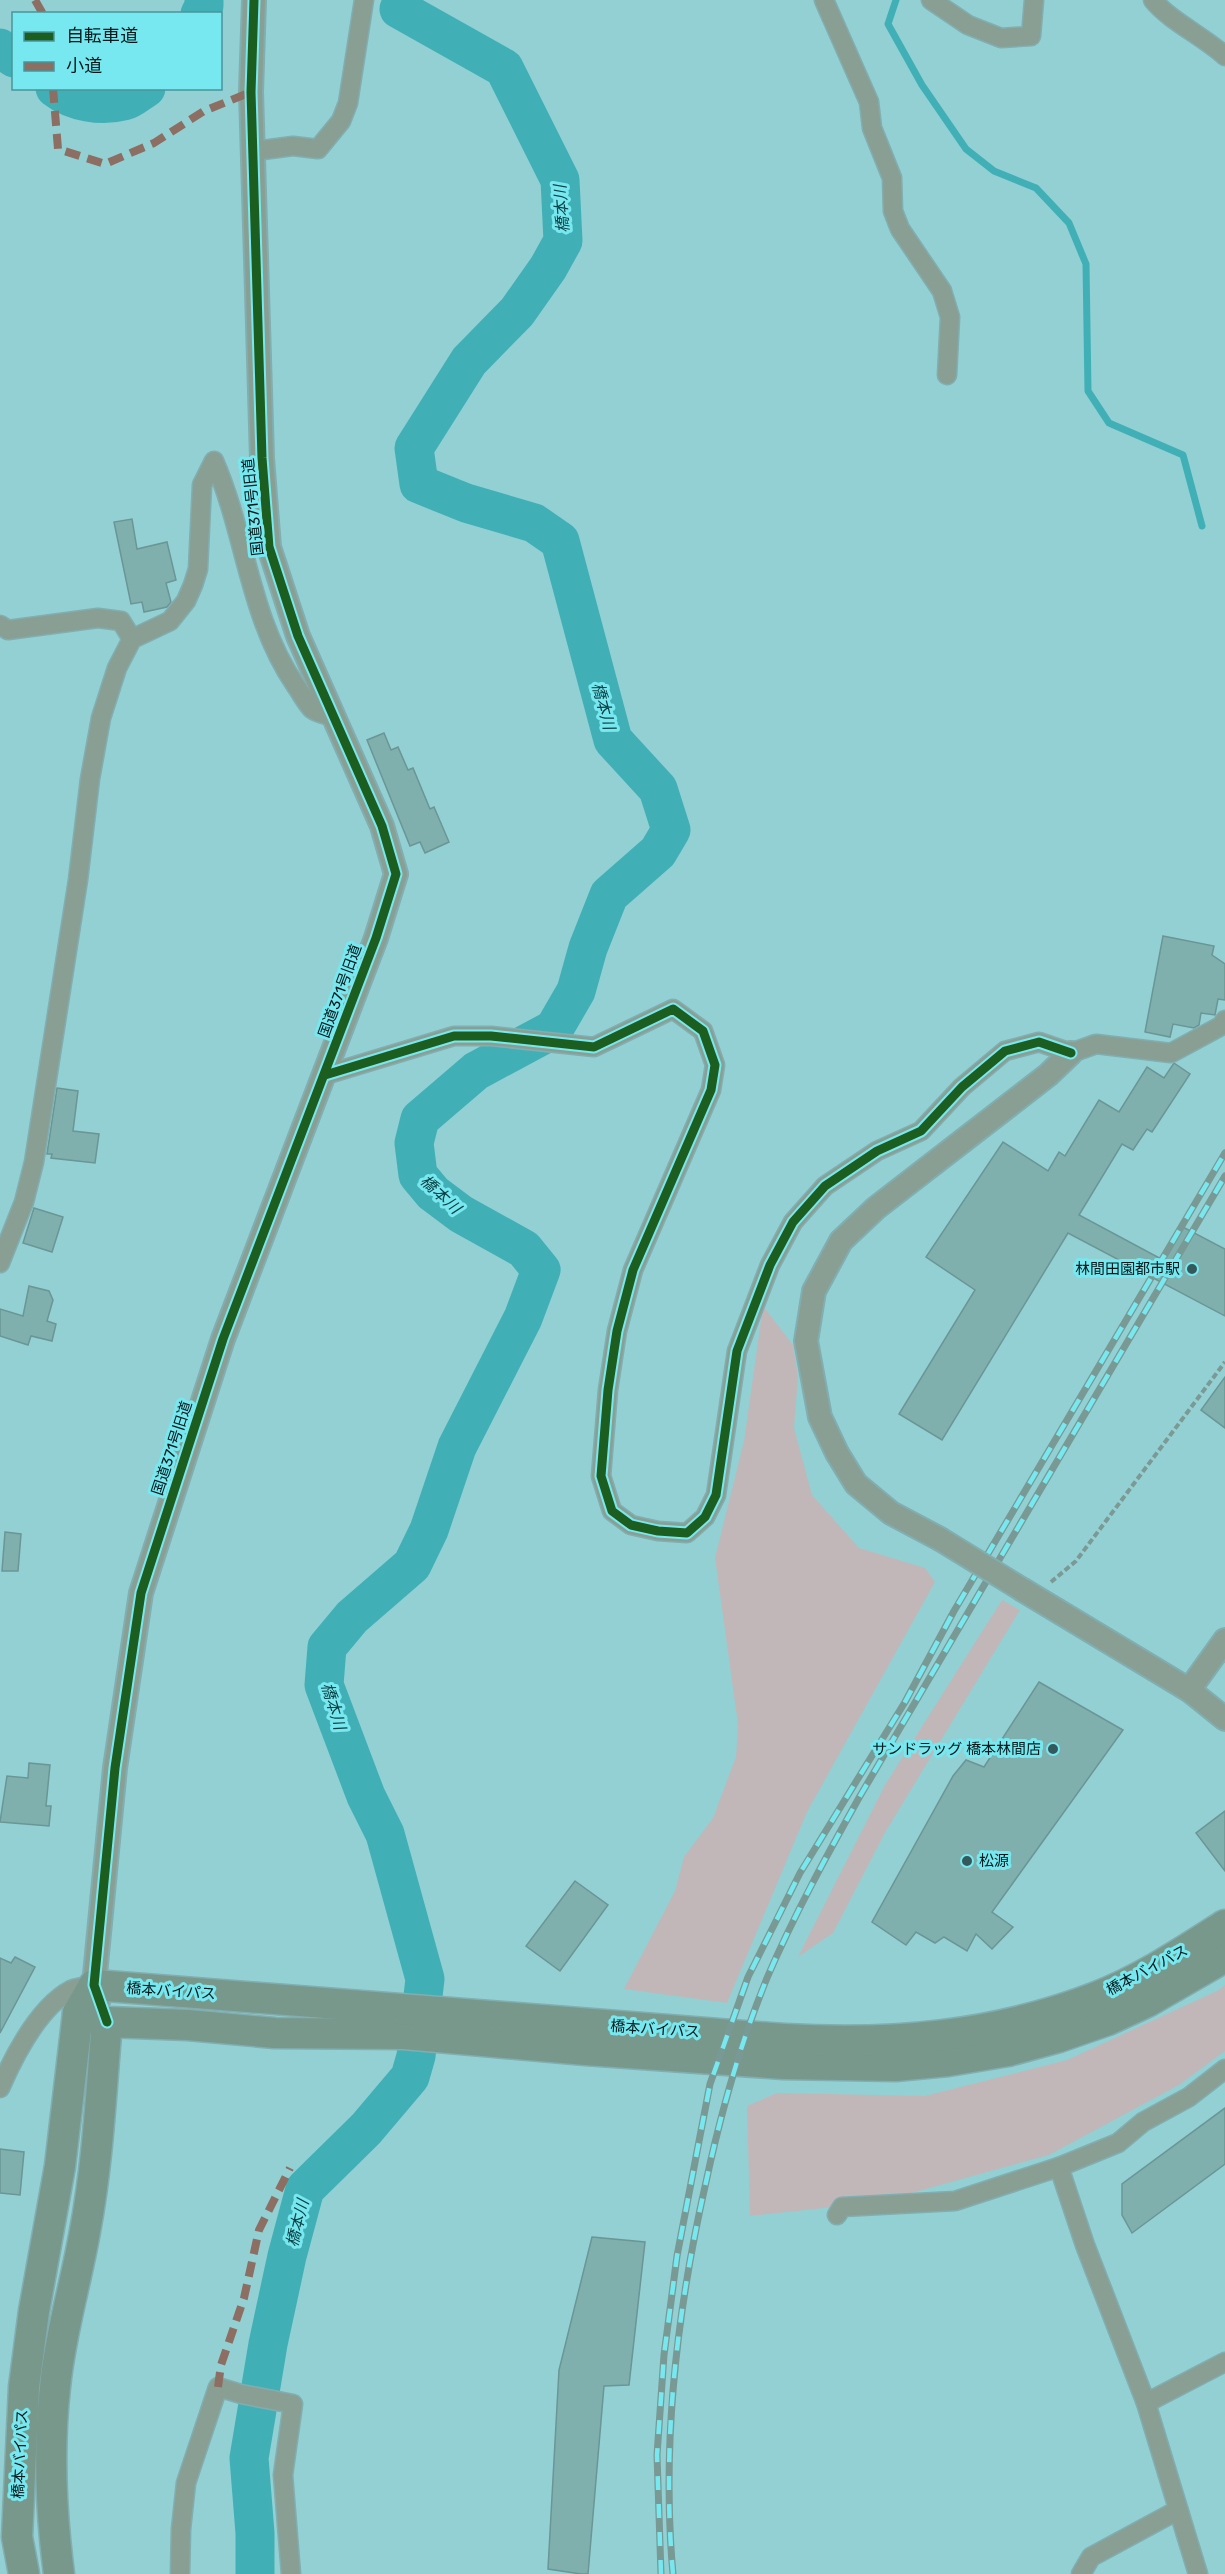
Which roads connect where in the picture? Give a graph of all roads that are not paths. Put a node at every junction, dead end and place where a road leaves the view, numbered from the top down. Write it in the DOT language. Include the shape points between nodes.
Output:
graph roads {
  1 [pos="254,0"];
  2 [pos="364,0"];
  3 [pos="824,0"];
  4 [pos="931,0"];
  5 [pos="1034,0"];
  6 [pos="1153,0"];
  7 [pos="1225,56"];
  8 [pos="255,151"];
  9 [pos="947,375"];
  10 [pos="0,625"];
  11 [pos="132,639"];
  12 [pos="334,717"];
  13 [pos="1225,1020"];
  14 [pos="1071,1053"];
  15 [pos="325,1075"];
  16 [pos="0,1263"];
  17 [pos="1225,1640"];
  18 [pos="1189,1690"];
  19 [pos="1225,1719"];
  20 [pos="1225,1925"];
  21 [pos="1225,1957"];
  22 [pos="94,1985"];
  23 [pos="78,2013"];
  24 [pos="106,2022"];
  25 [pos="587,2037"];
  26 [pos="1225,2069"];
  27 [pos="0,2088"];
  28 [pos="1059,2167"];
  29 [pos="837,2215"];
  30 [pos="1225,2362"];
  31 [pos="1146,2403"];
  32 [pos="1178,2510"];
  33 [pos="24,2574"];
  34 [pos="59,2574"];
  35 [pos="180,2574"];
  36 [pos="291,2574"];
  37 [pos="1081,2574"];
  38 [pos="1198,2574"];
  1 -- 8 [label="street, 国道371号旧道" via="251,92"];
  2 -- 8 [label="street" via="348,103 341,121 318,149 293,146"];
  3 -- 9 [label="street" via="868,102 872,128 892,178 893,211 900,229 942,291 950,317"];
  4 -- 5 [label="street" via="968,25 1001,38 1031,36"];
  6 -- 7 [label="street"];
  8 -- 12 [label="street, 国道371号旧道" via="262,458 269,547 298,636"];
  10 -- 11 [label="street" via="8,630 98,618 121,621"];
  11 -- 12 [label="street" via="170,621 186,601 198,569 202,485 214,461 227,490 251,585 270,638 312,709"];
  11 -- 16 [label="street" via="117,668 101,718 34,1162 24,1202"];
  12 -- 15 [label="street, 国道371号旧道" via="382,826 396,874"];
  13 -- 14 [label="street" via="1221,1026 1171,1053 1096,1044"];
  14 -- 15 [label="street" via="1039,1042 1005,1051 962,1087 921,1131 877,1151 825,1186 793,1222 762,1282 737,1351 716,1495 705,1517 687,1533 631,1525 612,1511 601,1476 616,1331 633,1270 711,1090 715,1065 703,1031 673,1009 594,1047 454,1036"];
  14 -- 18 [label="street, bridge" via="876,1208 841,1241 814,1291 806,1341 820,1417 856,1484 891,1513"];
  15 -- 22 [label="street, 国道371号旧道" via="223,1339 141,1593 115,1768"];
  17 -- 18 [label="street"];
  18 -- 19 [label="street"];
  20 -- 25 [label="highway, 橋本バイパス" via="1178,1956 1095,1997 1048,2014 944,2036 844,2042"];
  21 -- 25 [label="highway, 橋本バイパス" via="1147,2002 1108,2019 1008,2051 948,2061 841,2067"];
  22 -- 23 [label="highway, 橋本バイパス"];
  22 -- 24 [label="street"];
  22 -- 25 [label="highway, 橋本バイパス" via="190,1992"];
  22 -- 27 [label="street" via="73,1989 55,2002 30,2031"];
  23 -- 24 [label="highway, 橋本バイパス"];
  23 -- 33 [label="highway, 橋本バイパス" via="60,2166 24,2386 17,2537"];
  24 -- 25 [label="highway, 橋本バイパス" via="275,2033"];
  24 -- 34 [label="highway, 橋本バイパス" via="97,2157 55,2386 50,2462"];
  26 -- 28 [label="street" via="1189,2097 1143,2122 1118,2143"];
  28 -- 29 [label="street" via="955,2201 842,2207"];
  28 -- 31 [label="street"];
  30 -- 31 [label="street"];
  31 -- 32 [label="street"];
  32 -- 37 [label="street" via="1091,2557"];
  32 -- 38 [label="street"];
  35 -- 36 [label="street" via="186,2483 218,2387 293,2404 283,2475"];
}
